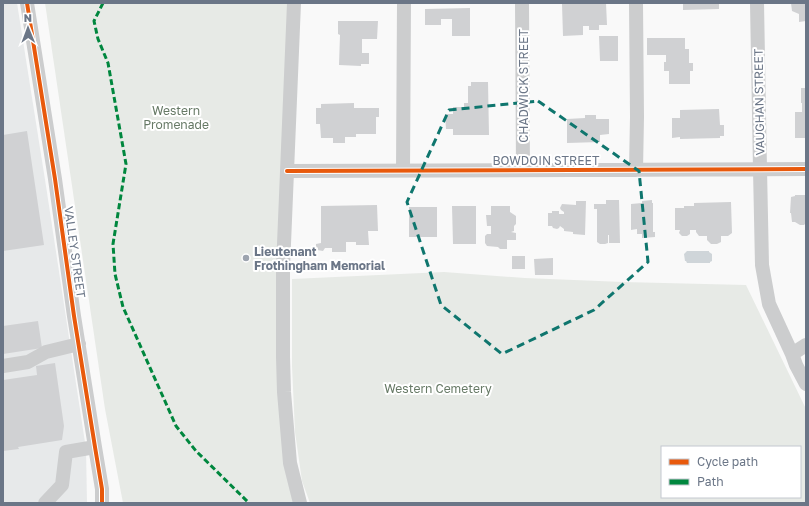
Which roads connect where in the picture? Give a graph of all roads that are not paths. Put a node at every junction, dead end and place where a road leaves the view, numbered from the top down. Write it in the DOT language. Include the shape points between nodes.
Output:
graph roads {
  1 [pos="27,3"];
  2 [pos="294,3"];
  3 [pos="404,3"];
  4 [pos="522,3"];
  5 [pos="636,3"];
  6 [pos="757,3"];
  7 [pos="760,169"];
  8 [pos="806,169"];
  9 [pos="287,170"];
  10 [pos="403,170"];
  11 [pos="523,170"];
  12 [pos="636,170"];
  13 [pos="78,344"];
  14 [pos="806,345"];
  15 [pos="792,354"];
  16 [pos="3,366"];
  17 [pos="806,384"];
  18 [pos="96,447"];
  19 [pos="45,503"];
  20 [pos="102,503"];
  21 [pos="300,503"];
  1 -- 13 [label="street, VALLEY STREET"];
  2 -- 9 [label="street"];
  3 -- 10 [label="street"];
  4 -- 11 [label="street, CHADWICK STREET"];
  5 -- 12 [label="street"];
  6 -- 7 [label="street, VAUGHAN STREET"];
  7 -- 8 [label="street, BOWDOIN STREET"];
  7 -- 12 [label="street, BOWDOIN STREET"];
  7 -- 15 [label="street, VAUGHAN STREET" via="762,265 769,304"];
  9 -- 10 [label="street, BOWDOIN STREET"];
  9 -- 21 [label="street" via="283,268 284,392 290,463"];
  10 -- 11 [label="street, BOWDOIN STREET"];
  11 -- 12 [label="street, BOWDOIN STREET"];
  13 -- 16 [label="street" via="46,352 28,362"];
  13 -- 18 [label="street, VALLEY STREET"];
  14 -- 15 [label="street"];
  15 -- 17 [label="street, VAUGHAN STREET"];
  18 -- 19 [label="street" via="66,452 62,485"];
  18 -- 20 [label="street, VALLEY STREET"];
}
